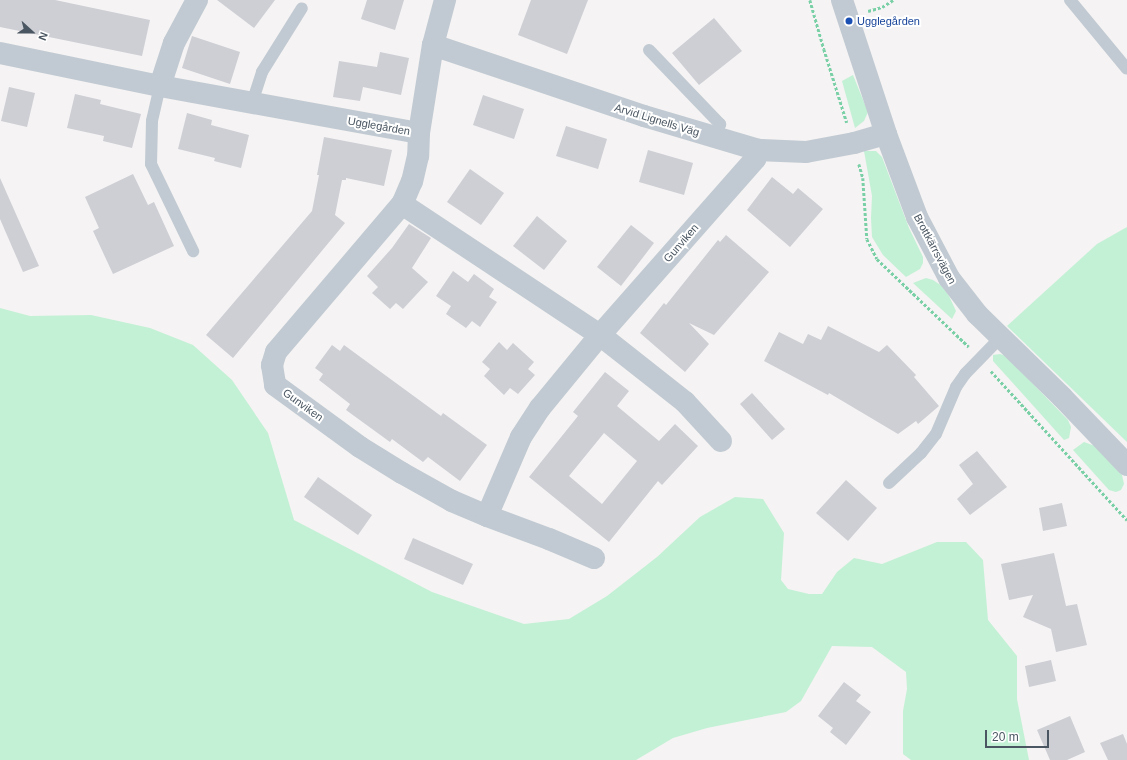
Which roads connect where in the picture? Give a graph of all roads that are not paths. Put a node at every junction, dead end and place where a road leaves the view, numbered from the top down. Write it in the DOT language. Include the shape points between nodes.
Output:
graph roads {
  1 [pos="197,0"];
  2 [pos="446,0"];
  3 [pos="842,0"];
  4 [pos="1070,0"];
  5 [pos="302,8"];
  6 [pos="433,46"];
  7 [pos="649,50"];
  8 [pos="0,53"];
  9 [pos="1127,69"];
  10 [pos="160,86"];
  11 [pos="252,103"];
  12 [pos="419,134"];
  13 [pos="886,134"];
  14 [pos="715,138"];
  15 [pos="759,150"];
  16 [pos="402,204"];
  17 [pos="193,251"];
  18 [pos="600,335"];
  19 [pos="1001,337"];
  20 [pos="721,441"];
  21 [pos="1127,464"];
  22 [pos="889,483"];
  23 [pos="487,516"];
  24 [pos="594,558"];
  1 -- 10 [label="street" via="174,43"];
  2 -- 6 [label="street, Ugglegården"];
  3 -- 13 [label="street, Brottkärrsvägen"];
  4 -- 9 [label="lane"];
  5 -- 11 [label="lane" via="262,72"];
  6 -- 12 [label="street, Ugglegården"];
  6 -- 14 [label="street, Arvid Lignells Väg"];
  7 -- 14 [label="lane" via="720,124"];
  8 -- 10 [label="street, Ugglegården"];
  10 -- 11 [label="street, Ugglegården"];
  10 -- 17 [label="lane" via="152,121 151,164"];
  11 -- 12 [label="street, Ugglegården"];
  12 -- 16 [label="street, Gunviken" via="414,175"];
  13 -- 15 [label="street, Arvid Lignells Väg" via="806,152"];
  13 -- 19 [label="street, Brottkärrsvägen" via="917,217 949,278 977,314"];
  14 -- 15 [label="street, Arvid Lignells Väg"];
  15 -- 18 [label="street, Gunviken" via="755,159"];
  16 -- 18 [label="street"];
  16 -- 23 [label="street, Gunviken" via="276,352 272,365 275,385 360,447 402,473 452,501"];
  18 -- 20 [label="street" via="685,402"];
  18 -- 23 [label="street, Gunviken" via="540,408 521,437"];
  19 -- 21 [label="street, Brottkärrsvägen"];
  19 -- 22 [label="lane" via="965,374 956,387 936,434 921,453"];
  23 -- 24 [label="street, Gunviken"];
}
